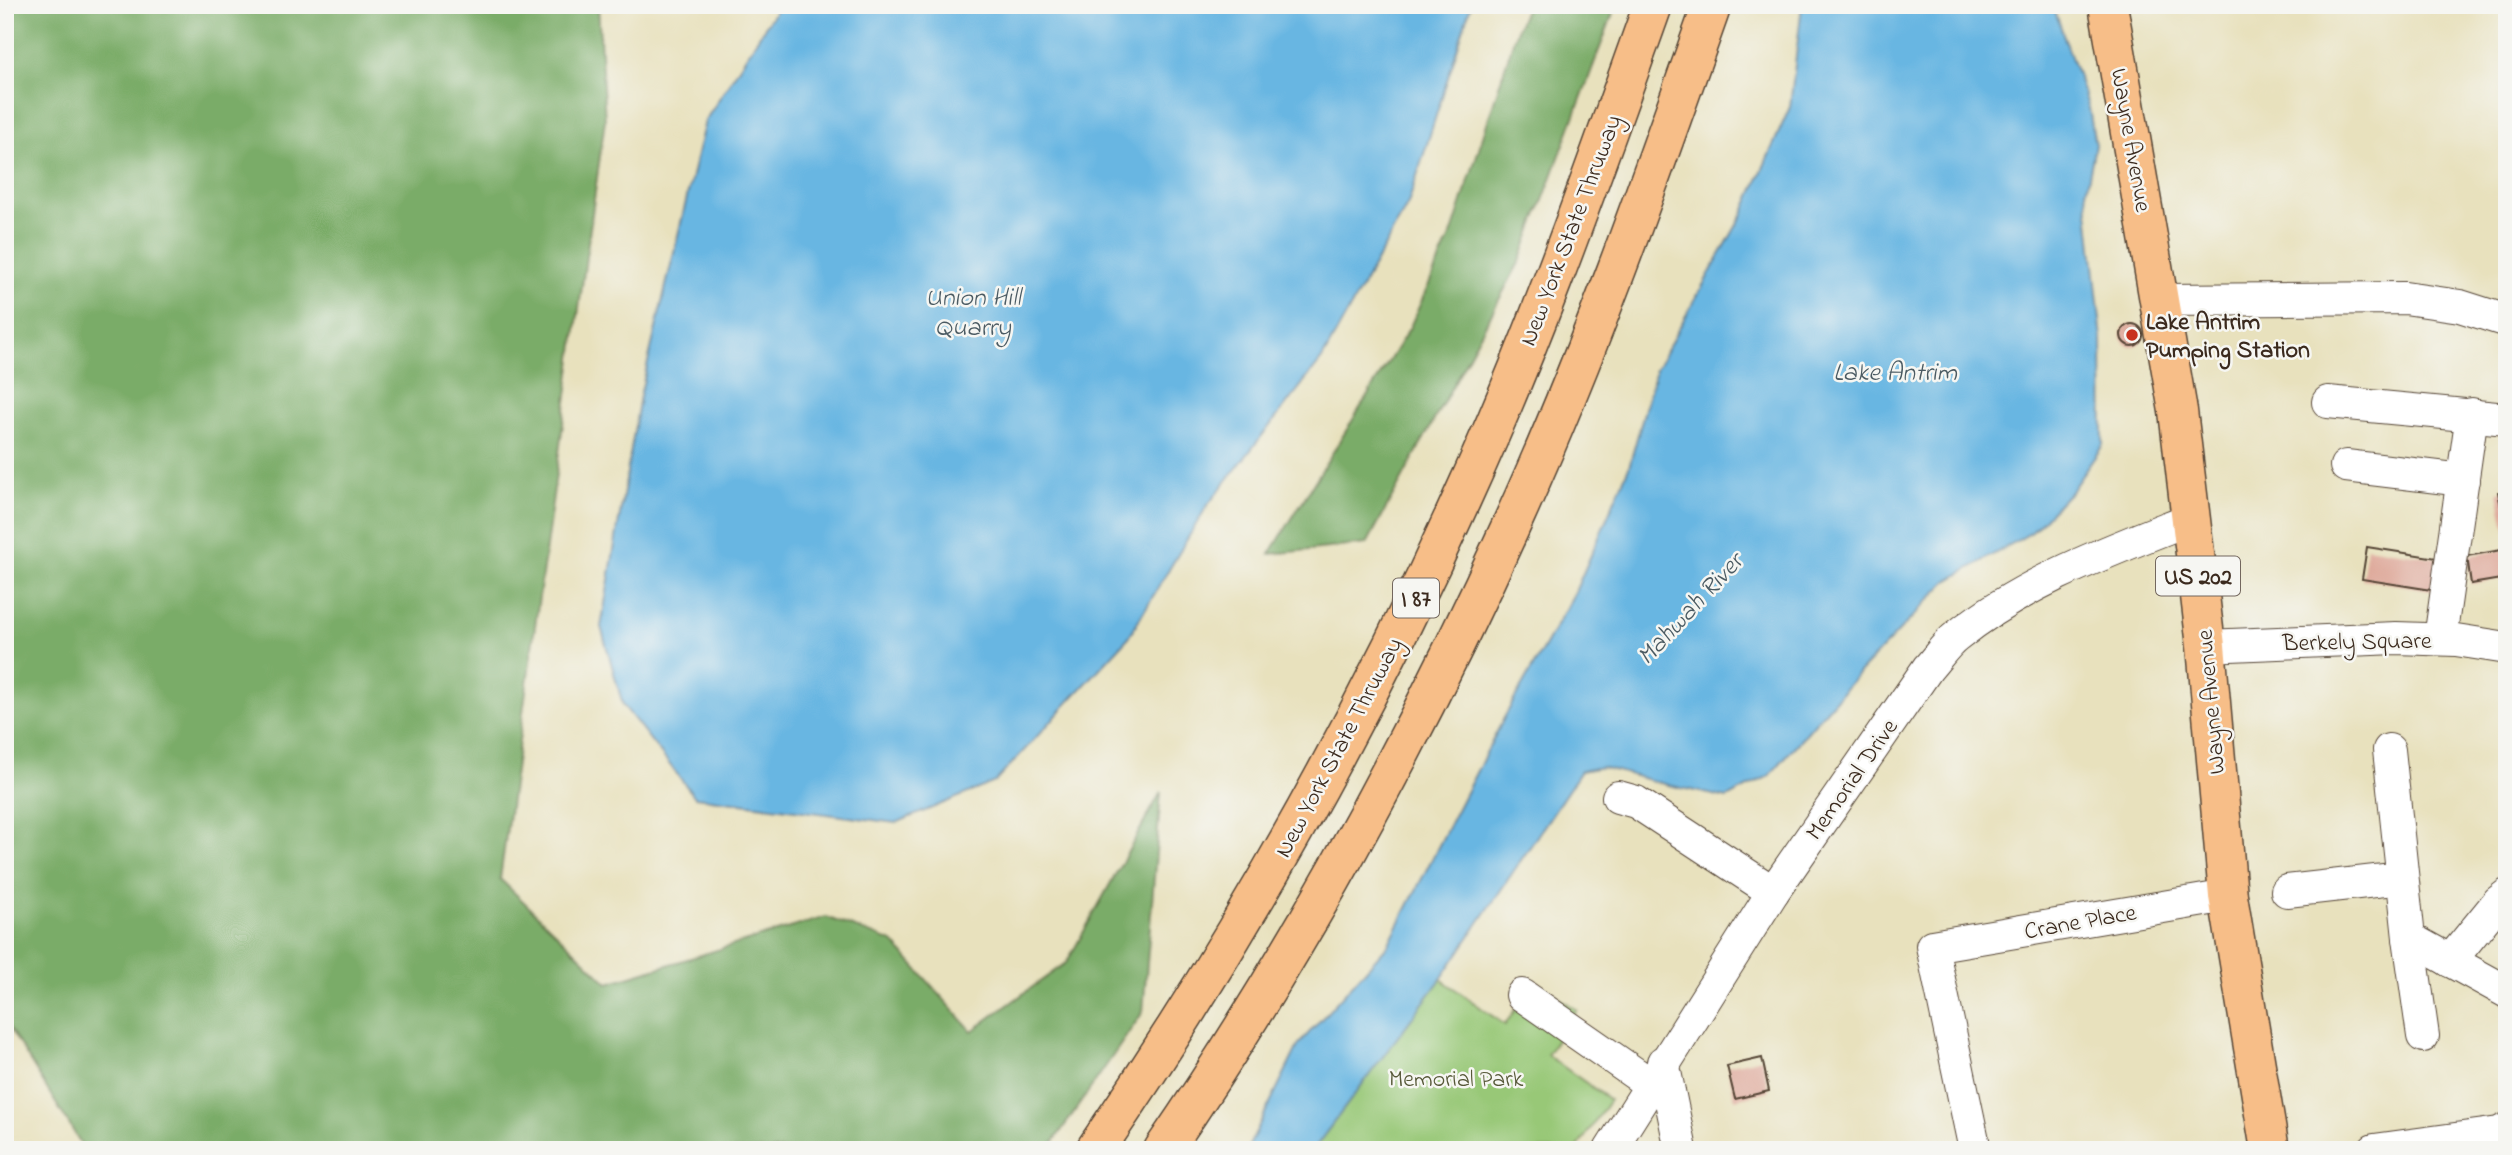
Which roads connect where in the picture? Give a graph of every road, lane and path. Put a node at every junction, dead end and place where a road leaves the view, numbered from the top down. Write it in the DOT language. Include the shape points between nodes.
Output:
graph roads {
  1 [pos="1653,5"];
  2 [pos="1712,5"];
  3 [pos="2108,5"];
  4 [pos="2161,300"];
  5 [pos="2507,321"];
  6 [pos="2328,402"];
  7 [pos="2472,414"];
  8 [pos="2507,419"];
  9 [pos="2346,466"];
  10 [pos="2463,480"];
  11 [pos="2192,518"];
  12 [pos="2440,639"];
  13 [pos="2206,646"];
  14 [pos="2507,648"];
  15 [pos="2389,750"];
  16 [pos="1618,797"];
  17 [pos="2402,878"];
  18 [pos="2287,891"];
  19 [pos="1773,892"];
  20 [pos="2507,895"];
  21 [pos="2228,896"];
  22 [pos="2409,938"];
  23 [pos="2450,961"];
  24 [pos="2507,992"];
  25 [pos="1522,995"];
  26 [pos="2423,1036"];
  27 [pos="1657,1073"];
  28 [pos="2507,1129"];
  29 [pos="1095,1150"];
  30 [pos="1163,1150"];
  31 [pos="1610,1150"];
  32 [pos="1681,1150"];
  33 [pos="1975,1150"];
  34 [pos="2270,1150"];
  35 [pos="2374,1150"];
  1 -- 29 [label="main road, New York State Thruway / I 87" via="1511,385 1414,601 1260,890"];
  2 -- 30 [label="main road, I 87" via="1563,406 1464,625 1294,943"];
  3 -- 4 [label="main road, Wayne Avenue / US 202"];
  4 -- 5 [label="street" via="2405,298 2460,306"];
  4 -- 11 [label="main road, Wayne Avenue / US 202"];
  6 -- 7 [label="street"];
  7 -- 8 [label="street"];
  7 -- 10 [label="street"];
  9 -- 10 [label="street"];
  10 -- 12 [label="street"];
  11 -- 13 [label="main road, Wayne Avenue / US 202"];
  11 -- 19 [label="street, Memorial Drive" via="2054,577 1955,637 1928,668"];
  12 -- 13 [label="street, Berkely Square"];
  12 -- 14 [label="street, Berkely Square"];
  13 -- 21 [label="main road, Wayne Avenue / US 202"];
  15 -- 17 [label="street"];
  16 -- 19 [label="street" via="1636,802"];
  17 -- 18 [label="street"];
  17 -- 22 [label="street"];
  19 -- 27 [label="street, Memorial Drive"];
  20 -- 23 [label="street"];
  21 -- 33 [label="street, Crane Place" via="1933,946"];
  21 -- 34 [label="main road, Wayne Avenue / US 202"];
  22 -- 23 [label="street"];
  22 -- 26 [label="street"];
  23 -- 24 [label="street"];
  25 -- 27 [label="street"];
  27 -- 31 [label="street, Memorial Drive"];
  27 -- 32 [label="street"];
  28 -- 35 [label="street"];
}
